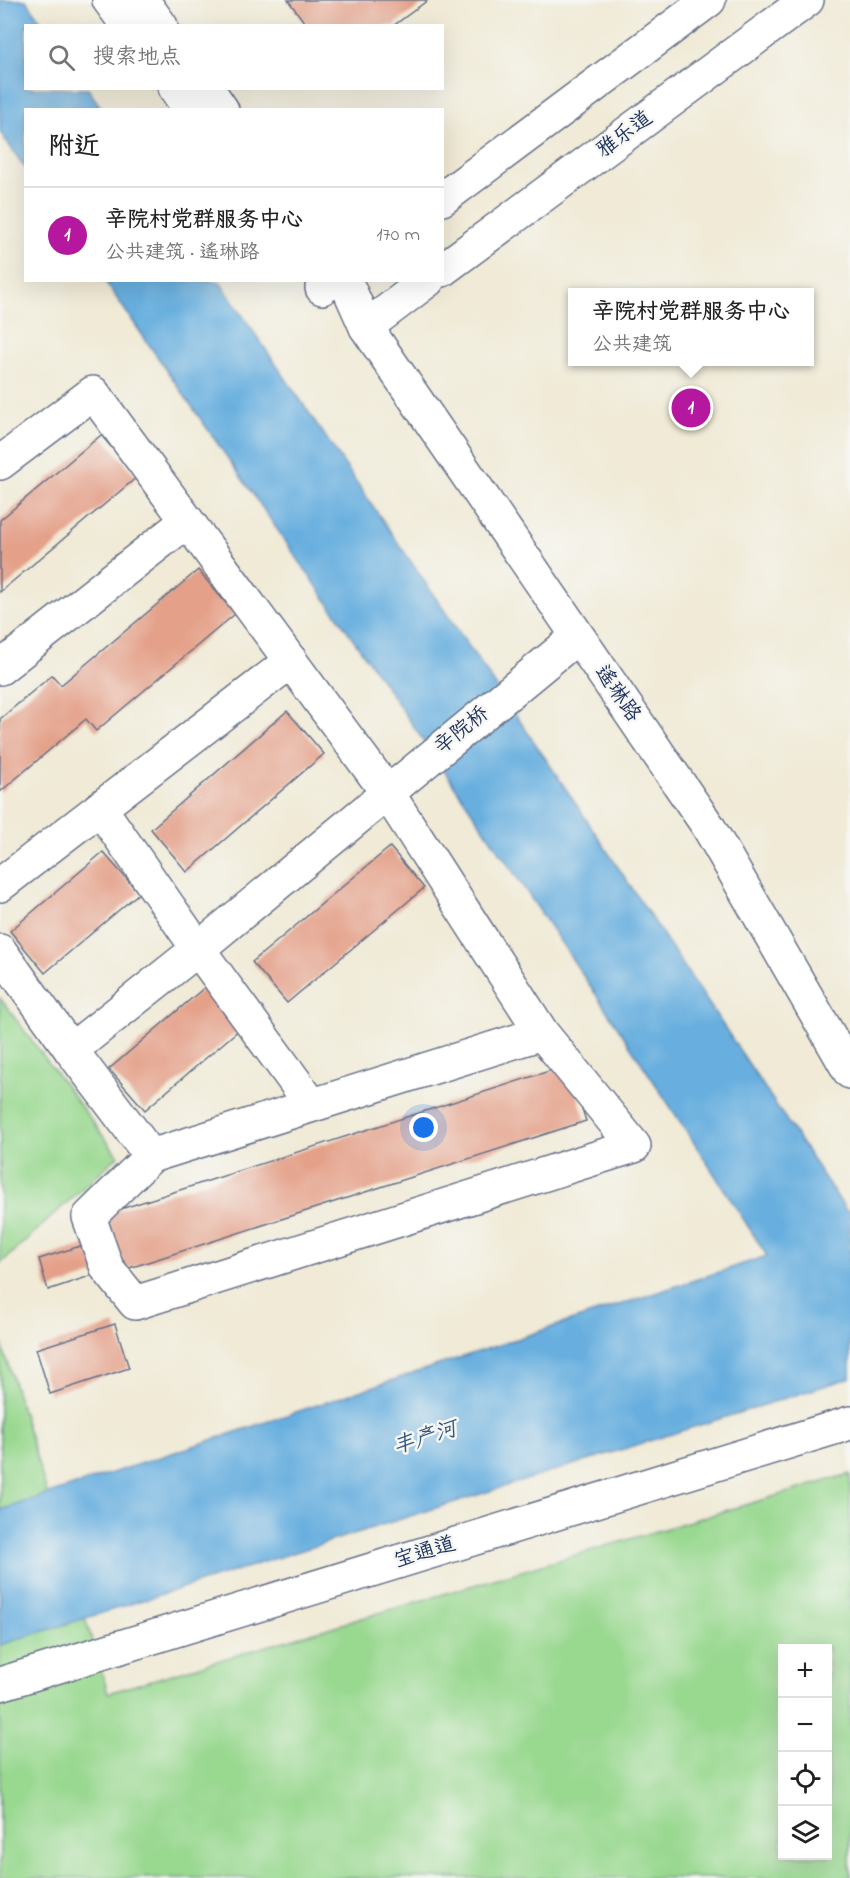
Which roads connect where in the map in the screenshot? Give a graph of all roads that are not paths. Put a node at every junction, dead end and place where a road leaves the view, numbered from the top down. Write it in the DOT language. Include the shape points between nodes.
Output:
graph roads {
  1 [pos="109,0"];
  2 [pos="142,0"];
  3 [pos="709,0"];
  4 [pos="807,0"];
  5 [pos="127,24"];
  6 [pos="160,24"];
  7 [pos="176,90"];
  8 [pos="208,90"];
  9 [pos="189,108"];
  10 [pos="221,108"];
  11 [pos="444,198"];
  12 [pos="444,269"];
  13 [pos="329,282"];
  14 [pos="425,282"];
  15 [pos="366,327"];
  16 [pos="0,463"];
  17 [pos="187,521"];
  18 [pos="577,637"];
  19 [pos="291,661"];
  20 [pos="0,668"];
  21 [pos="399,783"];
  22 [pos="100,808"];
  23 [pos="0,885"];
  24 [pos="198,949"];
  25 [pos="0,951"];
  26 [pos="542,1033"];
  27 [pos="71,1050"];
  28 [pos="850,1072"];
  29 [pos="312,1105"];
  30 [pos="151,1155"];
  31 [pos="850,1423"];
  32 [pos="0,1684"];
  1 -- 5 [label="street"];
  2 -- 6 [label="street"];
  3 -- 11 [label="street"];
  4 -- 12 [label="street, 雅乐道"];
  7 -- 9 [label="street"];
  8 -- 10 [label="street"];
  13 -- 15 [label="street, 遥琳路"];
  14 -- 15 [label="street"];
  15 -- 18 [label="street, 遥琳路"];
  16 -- 17 [label="street" via="93,393"];
  17 -- 19 [label="street"];
  17 -- 20 [label="street"];
  18 -- 21 [label="street, 辛院桥"];
  18 -- 28 [label="street, 遥琳路" via="708,826"];
  19 -- 21 [label="street"];
  19 -- 22 [label="street"];
  21 -- 24 [label="street, 辛院桥"];
  21 -- 26 [label="street"];
  22 -- 23 [label="street"];
  22 -- 24 [label="street"];
  24 -- 27 [label="street, 辛院桥"];
  24 -- 29 [label="street"];
  25 -- 27 [label="street"];
  26 -- 29 [label="street"];
  26 -- 30 [label="street" via="634,1146 135,1304 107,1269 89,1217"];
  27 -- 30 [label="street"];
  29 -- 30 [label="street"];
  31 -- 32 [label="street, 宝通道"];
}
